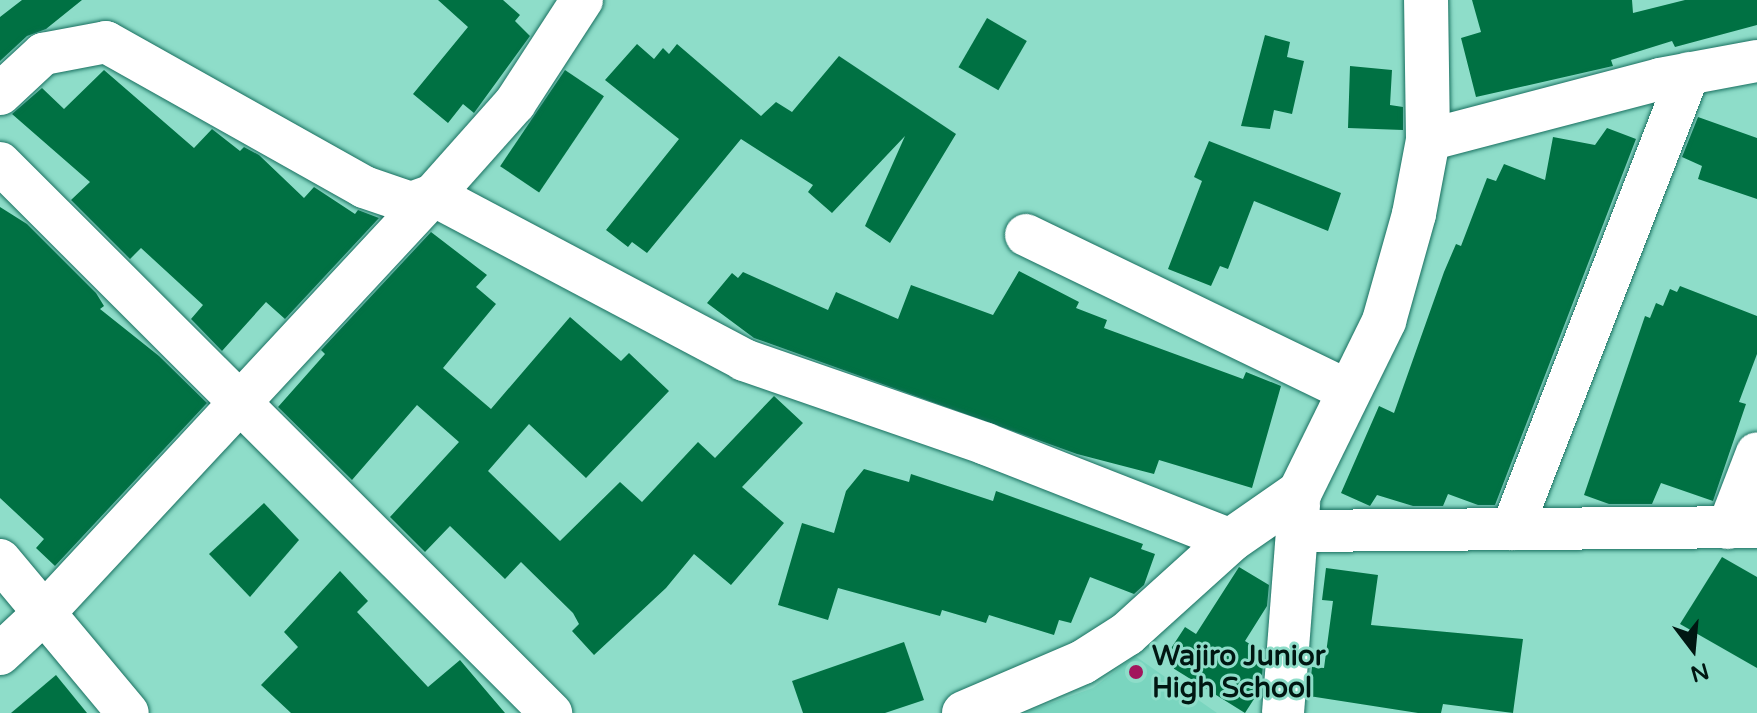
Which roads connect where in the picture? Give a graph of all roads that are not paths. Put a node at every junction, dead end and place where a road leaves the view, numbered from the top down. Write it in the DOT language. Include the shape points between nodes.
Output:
graph roads {
  1 [pos="582,0"];
  2 [pos="1426,0"];
  3 [pos="1757,61"];
  4 [pos="1689,73"];
  5 [pos="0,94"];
  6 [pos="1428,140"];
  7 [pos="0,163"];
  8 [pos="433,195"];
  9 [pos="1026,235"];
  10 [pos="1349,391"];
  11 [pos="243,401"];
  12 [pos="1757,453"];
  13 [pos="1298,512"];
  14 [pos="1742,527"];
  15 [pos="1512,529"];
  16 [pos="1231,540"];
  17 [pos="0,560"];
  18 [pos="44,613"];
  19 [pos="0,654"];
  20 [pos="128,713"];
  21 [pos="551,713"];
  22 [pos="964,713"];
  23 [pos="1283,713"];
  1 -- 8 [label="street" via="515,103"];
  2 -- 6 [label="street"];
  3 -- 4 [label="street"];
  4 -- 6 [label="street"];
  4 -- 15 [label="street"];
  5 -- 8 [label="street" via="43,54 106,42 364,187 411,203"];
  6 -- 10 [label="street" via="1384,321"];
  7 -- 11 [label="street"];
  8 -- 11 [label="street"];
  8 -- 16 [label="street" via="744,360 986,444"];
  9 -- 10 [label="street"];
  10 -- 13 [label="street"];
  11 -- 18 [label="street"];
  11 -- 21 [label="street"];
  12 -- 14 [label="street"];
  13 -- 15 [label="street"];
  13 -- 16 [label="street"];
  13 -- 23 [label="street"];
  14 -- 15 [label="street"];
  16 -- 22 [label="street" via="1127,634 1083,662"];
  17 -- 18 [label="street"];
  18 -- 19 [label="street"];
  18 -- 20 [label="street"];
}
